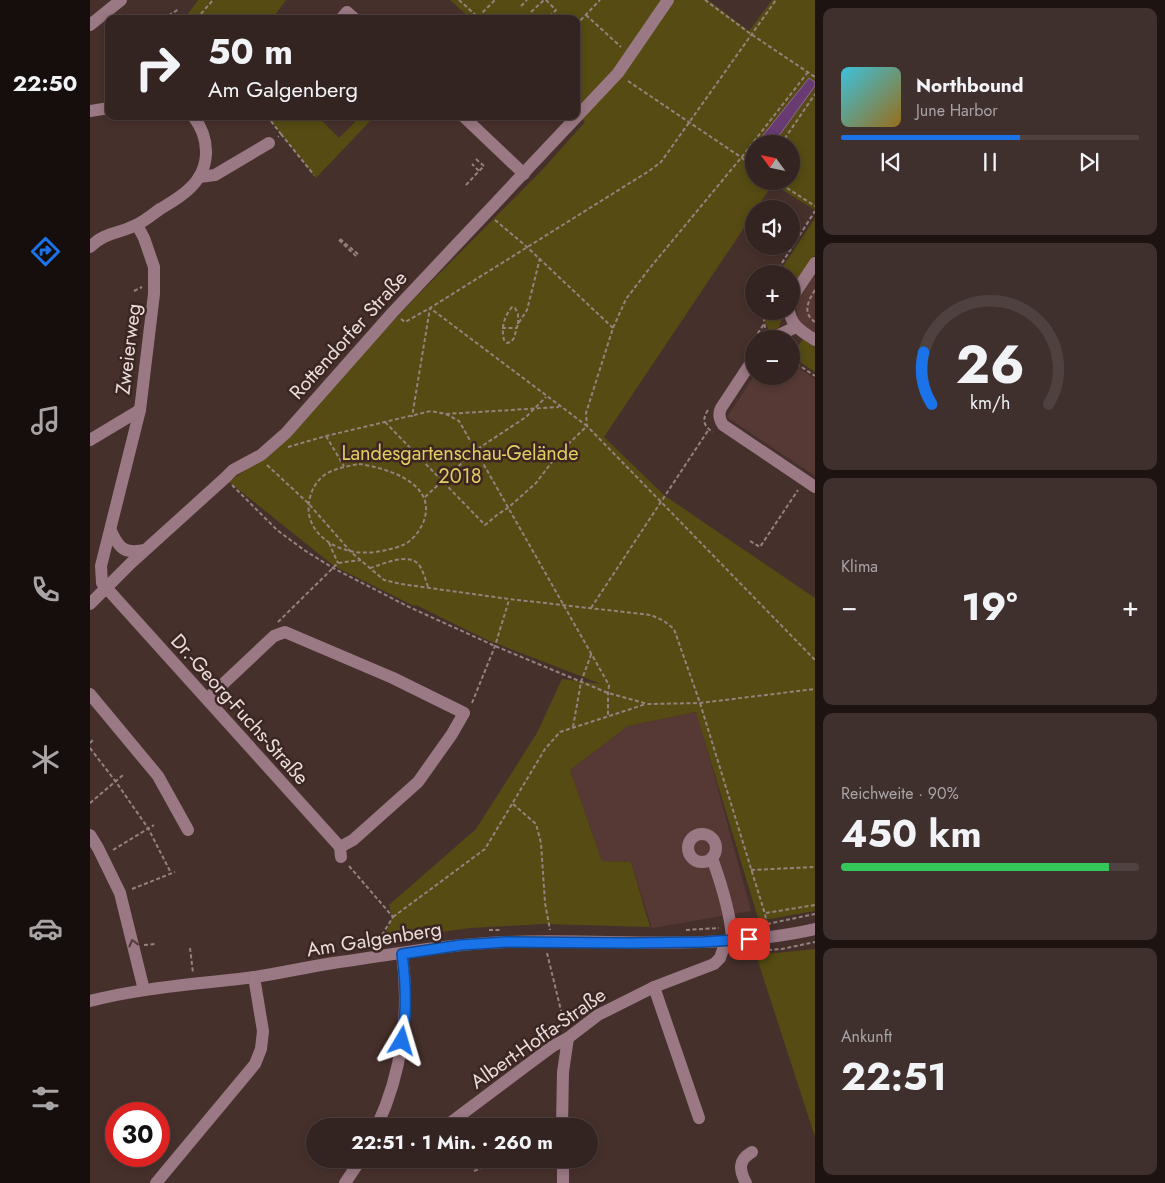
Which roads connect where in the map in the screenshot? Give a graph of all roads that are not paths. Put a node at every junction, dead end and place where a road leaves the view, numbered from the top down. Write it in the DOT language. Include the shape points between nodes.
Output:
graph roads {
  1 [pos="121,0"];
  2 [pos="668,0"];
  3 [pos="90,25"];
  4 [pos="105,109"];
  5 [pos="90,111"];
  6 [pos="580,114"];
  7 [pos="196,120"];
  8 [pos="466,120"];
  9 [pos="574,120"];
  10 [pos="269,142"];
  11 [pos="524,174"];
  12 [pos="199,177"];
  13 [pos="137,225"];
  14 [pos="90,247"];
  15 [pos="815,264"];
  16 [pos="800,286"];
  17 [pos="791,320"];
  18 [pos="796,328"];
  19 [pos="791,330"];
  20 [pos="815,340"];
  21 [pos="745,372"];
  22 [pos="140,410"];
  23 [pos="90,440"];
  24 [pos="810,483"];
  25 [pos="111,531"];
  26 [pos="146,550"];
  27 [pos="105,588"];
  28 [pos="90,604"];
  29 [pos="90,694"];
  30 [pos="207,699"];
  31 [pos="188,830"];
  32 [pos="90,835"];
  33 [pos="712,858"];
  34 [pos="815,929"];
  35 [pos="729,940"];
  36 [pos="402,954"];
  37 [pos="254,977"];
  38 [pos="654,987"];
  39 [pos="144,990"];
  40 [pos="90,1001"];
  41 [pos="568,1038"];
  42 [pos="380,1118"];
  43 [pos="457,1118"];
  44 [pos="562,1118"];
  45 [pos="699,1118"];
  46 [pos="752,1152"];
  47 [pos="355,1168"];
  48 [pos="562,1168"];
  49 [pos="156,1183"];
  50 [pos="345,1183"];
  51 [pos="562,1183"];
  52 [pos="746,1183"];
  1 -- 3 [label="street"];
  2 -- 6 [label="street, Rottendorfer Straße" via="618,73"];
  4 -- 5 [label="street"];
  7 -- 12 [label="street" via="207,143 206,159"];
  8 -- 11 [label="street"];
  9 -- 11 [label="street, Rottendorfer Straße"];
  10 -- 12 [label="street" via="215,175"];
  11 -- 26 [label="street, Rottendorfer Straße" via="393,312 286,433 261,455 233,470"];
  12 -- 13 [label="street" via="189,189"];
  13 -- 14 [label="street" via="99,238"];
  13 -- 22 [label="street, Zweierweg" via="154,267 154,294"];
  15 -- 16 [label="street"];
  17 -- 18 [label="street"];
  18 -- 19 [label="street"];
  18 -- 20 [label="street"];
  21 -- 24 [label="street" via="721,408 720,421"];
  22 -- 23 [label="street"];
  22 -- 25 [label="street, Zweierweg"];
  25 -- 26 [label="street" via="120,547 128,552"];
  25 -- 27 [label="street, Zweierweg" via="101,566"];
  26 -- 27 [label="street, Rottendorfer Straße"];
  27 -- 28 [label="street, Rottendorfer Straße"];
  27 -- 30 [label="street, Dr.-Georg-Fuchs-Straße"];
  29 -- 31 [label="street" via="158,776"];
  30 -- 30 [label="street, Dr.-Georg-Fuchs-Straße" via="341,852 418,782 464,713 393,678 285,632 274,636"];
  39 -- 32 [label="street, one-way" via="120,893"];
  33 -- 35 [label="street" via="732,927"];
  34 -- 35 [label="street, Am Galgenberg"];
  35 -- 36 [label="street, Am Galgenberg" via="461,945"];
  35 -- 38 [label="street, Albert-Hoffa-Straße" via="714,964"];
  36 -- 37 [label="street, Am Galgenberg"];
  36 -- 42 [label="street" via="406,982 404,1027 396,1069"];
  37 -- 39 [label="street, Am Galgenberg"];
  37 -- 49 [label="street" via="263,1031 255,1064"];
  38 -- 41 [label="street, Albert-Hoffa-Straße" via="598,1015"];
  38 -- 45 [label="street"];
  39 -- 40 [label="street, Am Galgenberg"];
  41 -- 43 [label="street, Albert-Hoffa-Straße"];
  41 -- 44 [label="street" via="563,1072"];
  46 -- 52 [label="street" via="741,1164"];
  47 -- 50 [label="street"];
  48 -- 51 [label="street"];
}
